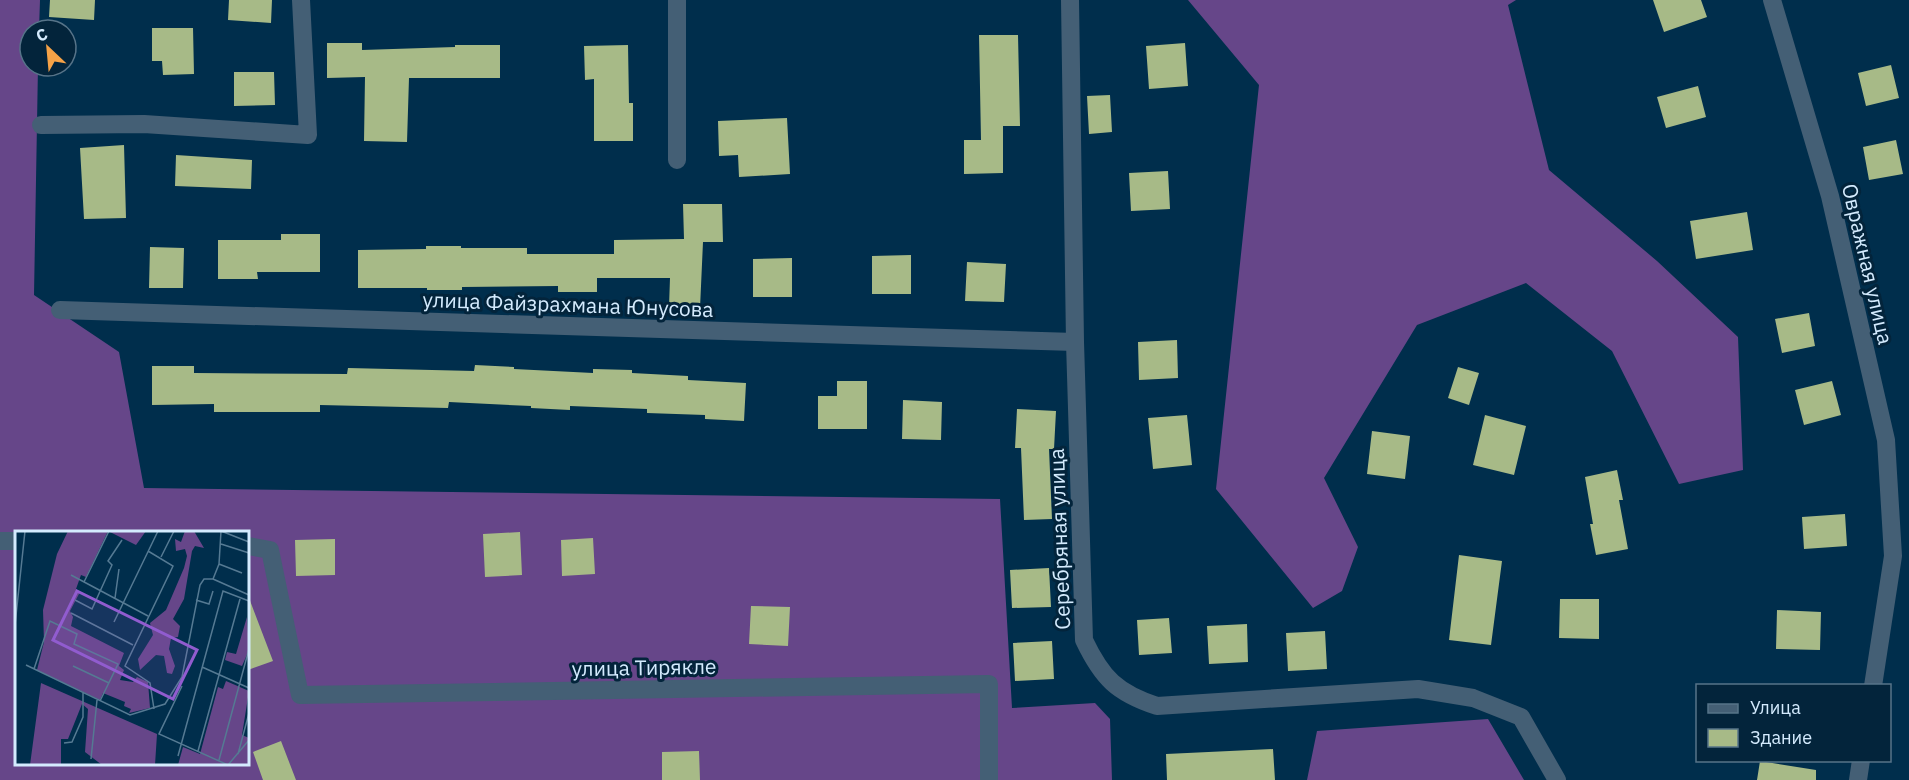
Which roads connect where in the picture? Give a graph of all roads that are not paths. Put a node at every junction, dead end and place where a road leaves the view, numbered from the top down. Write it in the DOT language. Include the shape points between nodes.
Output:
graph roads {
  1 [pos="301,0"];
  2 [pos="676,0"];
  3 [pos="1070,0"];
  4 [pos="1772,0"];
  5 [pos="41,125"];
  6 [pos="677,160"];
  7 [pos="60,310"];
  8 [pos="1075,342"];
  9 [pos="249,546"];
  10 [pos="1873,684"];
  11 [pos="1861,762"];
  12 [pos="989,780"];
  13 [pos="1557,780"];
  14 [pos="1858,780"];
  1 -- 5 [label="street" via="308,135 144,124"];
  2 -- 6 [label="street"];
  3 -- 8 [label="street, Серебряная улица"];
  4 -- 10 [label="street, Овражная улица" via="1830,196 1886,440 1893,556"];
  7 -- 8 [label="street, улица Файзрахмана Юнусова"];
  8 -- 13 [label="street, Серебряная улица" via="1084,640 1096,665 1112,682 1133,698 1157,706 1418,690 1473,698 1521,717"];
  9 -- 12 [label="street, улица Тирякле" via="270,550 300,695 989,684"];
  11 -- 14 [label="street"];
}
